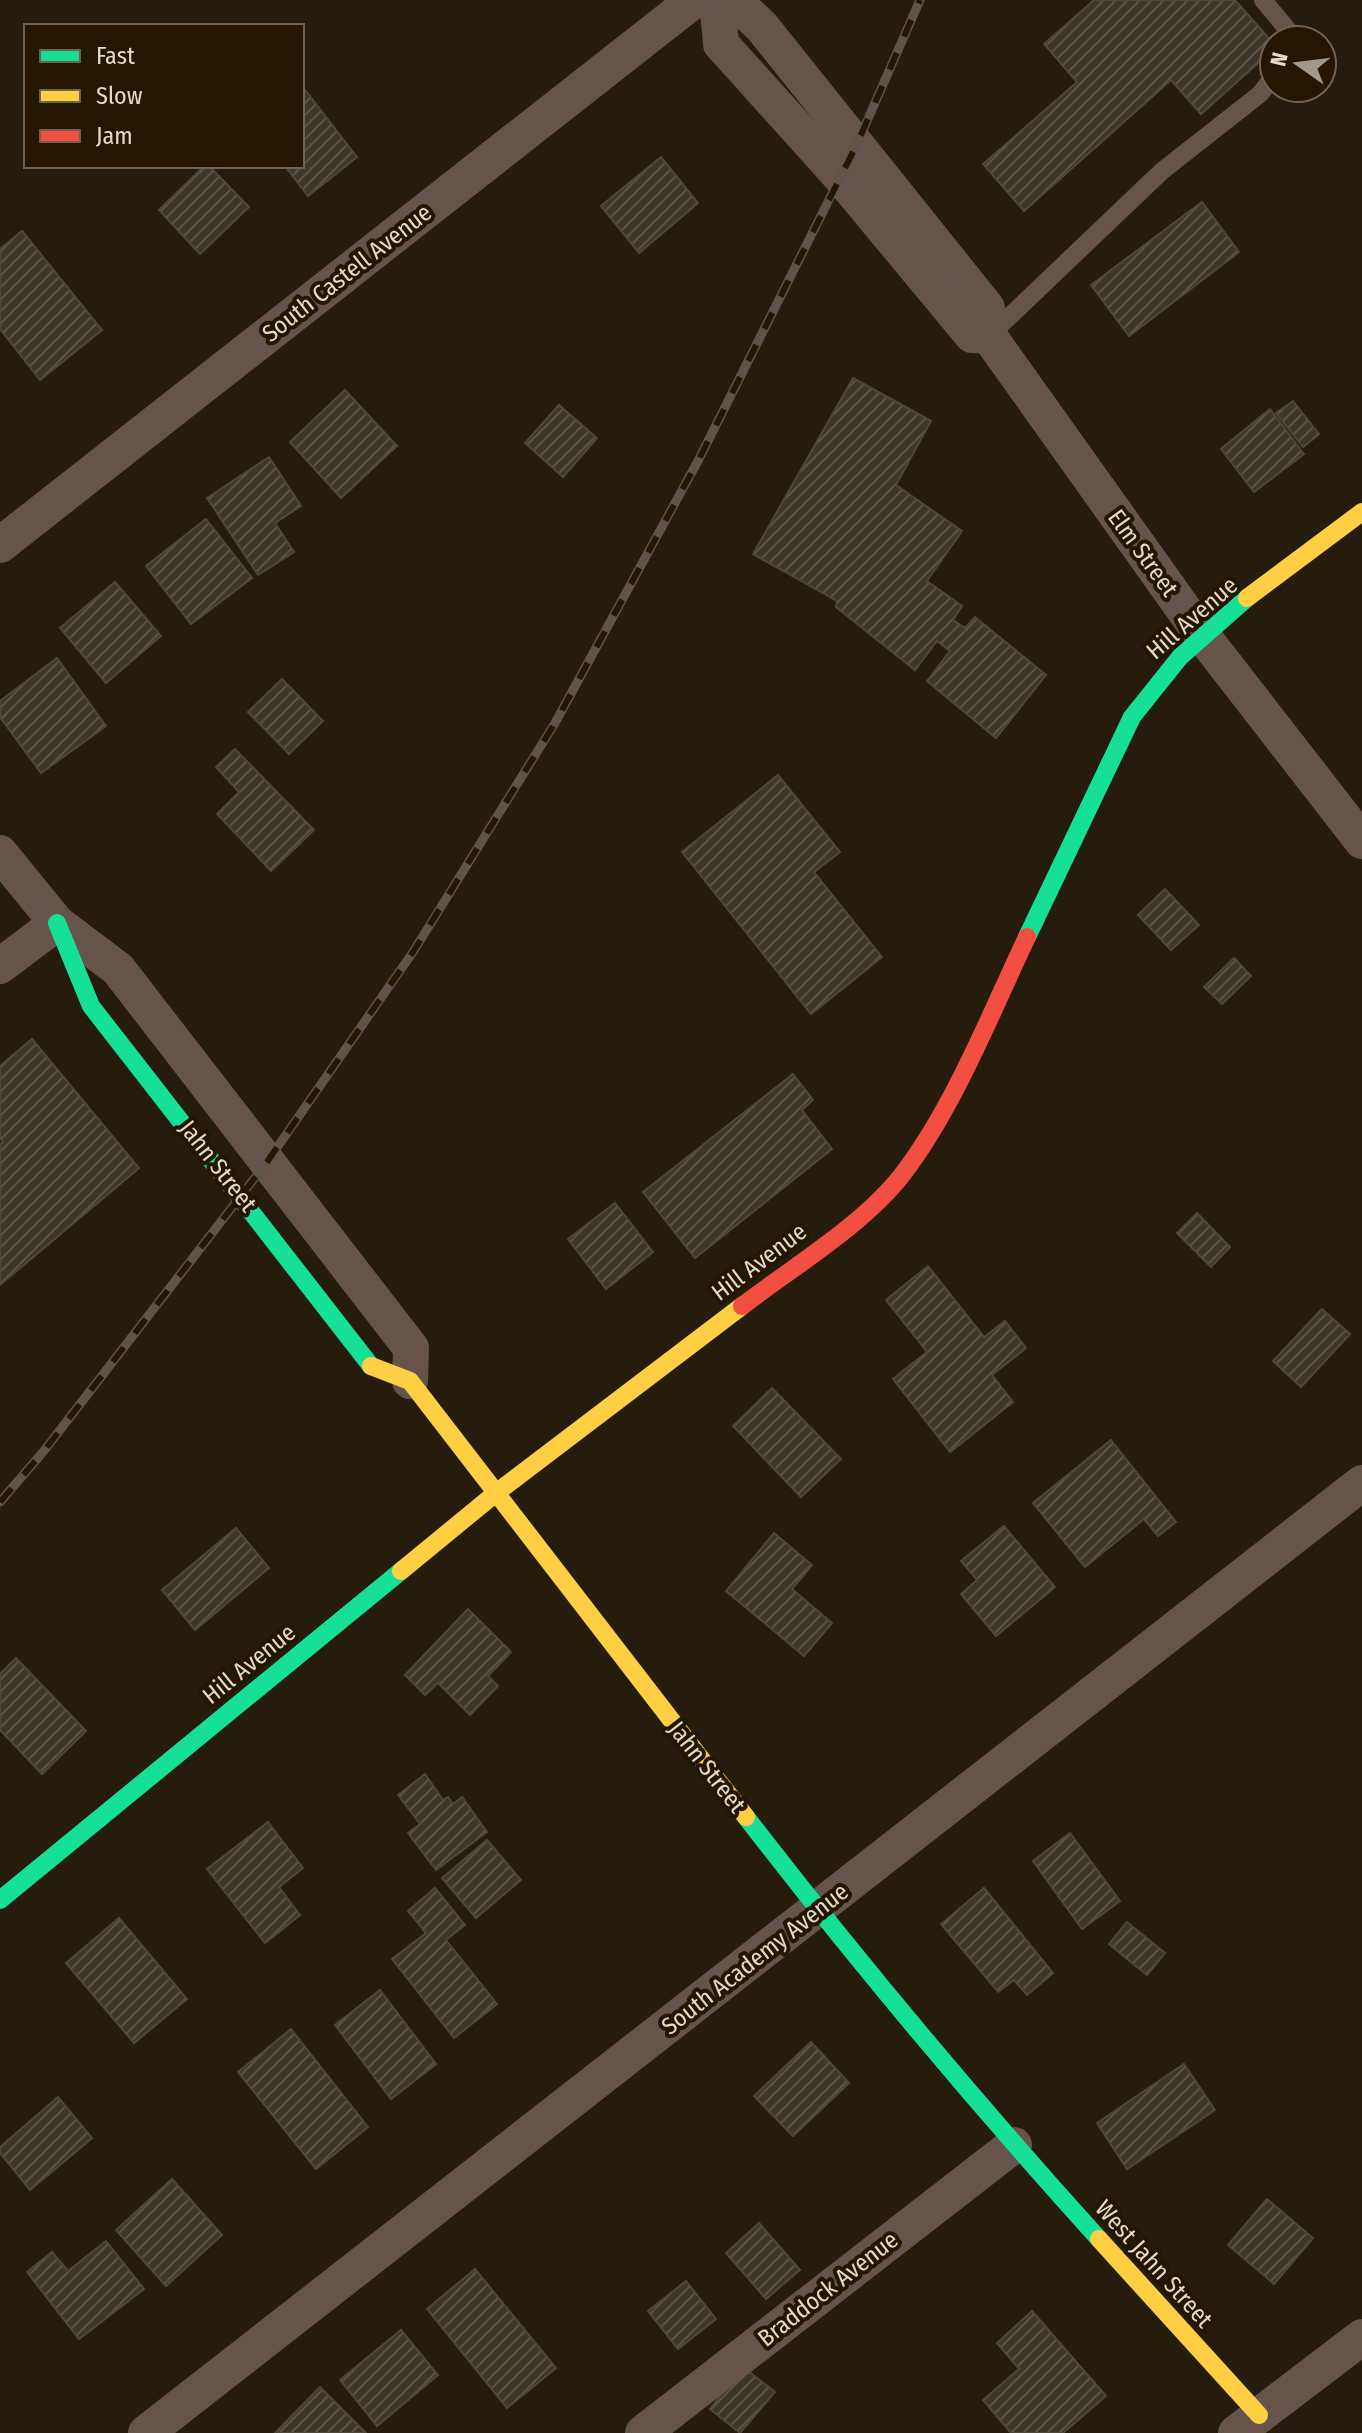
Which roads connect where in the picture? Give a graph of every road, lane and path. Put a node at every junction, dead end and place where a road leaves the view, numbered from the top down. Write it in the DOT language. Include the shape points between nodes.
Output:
graph roads {
  1 [pos="694,0"];
  2 [pos="717,0"];
  3 [pos="734,0"];
  4 [pos="1263,0"];
  5 [pos="1283,24"];
  6 [pos="1258,96"];
  7 [pos="989,336"];
  8 [pos="1362,512"];
  9 [pos="0,545"];
  10 [pos="1202,635"];
  11 [pos="1362,841"];
  12 [pos="0,853"];
  13 [pos="57,923"];
  14 [pos="0,966"];
  15 [pos="410,1381"];
  16 [pos="1362,1483"];
  17 [pos="496,1493"];
  18 [pos="0,1900"];
  19 [pos="818,1910"];
  20 [pos="1014,2145"];
  21 [pos="1362,2337"];
  22 [pos="1247,2424"];
  23 [pos="146,2433"];
  24 [pos="643,2433"];
  1 -- 9 [label="street, South Castell Avenue"];
  2 -- 7 [label="street, Elm Street" via="721,44 972,335"];
  3 -- 7 [label="street, Elm Street" via="762,27 987,308"];
  4 -- 5 [label="lane"];
  6 -- 7 [label="lane" via="1162,171"];
  7 -- 10 [label="street, Elm Street"];
  8 -- 10 [label="street, Hill Avenue"];
  10 -- 11 [label="street, Elm Street"];
  10 -- 17 [label="street, Hill Avenue" via="1149,690 1132,717 958,1083 902,1175 865,1212"];
  12 -- 13 [label="street, Jahn Street"];
  13 -- 14 [label="street"];
  13 -- 15 [label="street, Jahn Street" via="118,969 411,1348"];
  15 -- 17 [label="street, Jahn Street"];
  16 -- 19 [label="street, South Academy Avenue"];
  17 -- 18 [label="street, Hill Avenue"];
  17 -- 19 [label="street, Jahn Street"];
  19 -- 20 [label="street, Jahn Street"];
  19 -- 23 [label="street, South Academy Avenue"];
  20 -- 22 [label="street, West Jahn Street"];
  20 -- 24 [label="street, Braddock Avenue"];
  21 -- 22 [label="street"];
}
